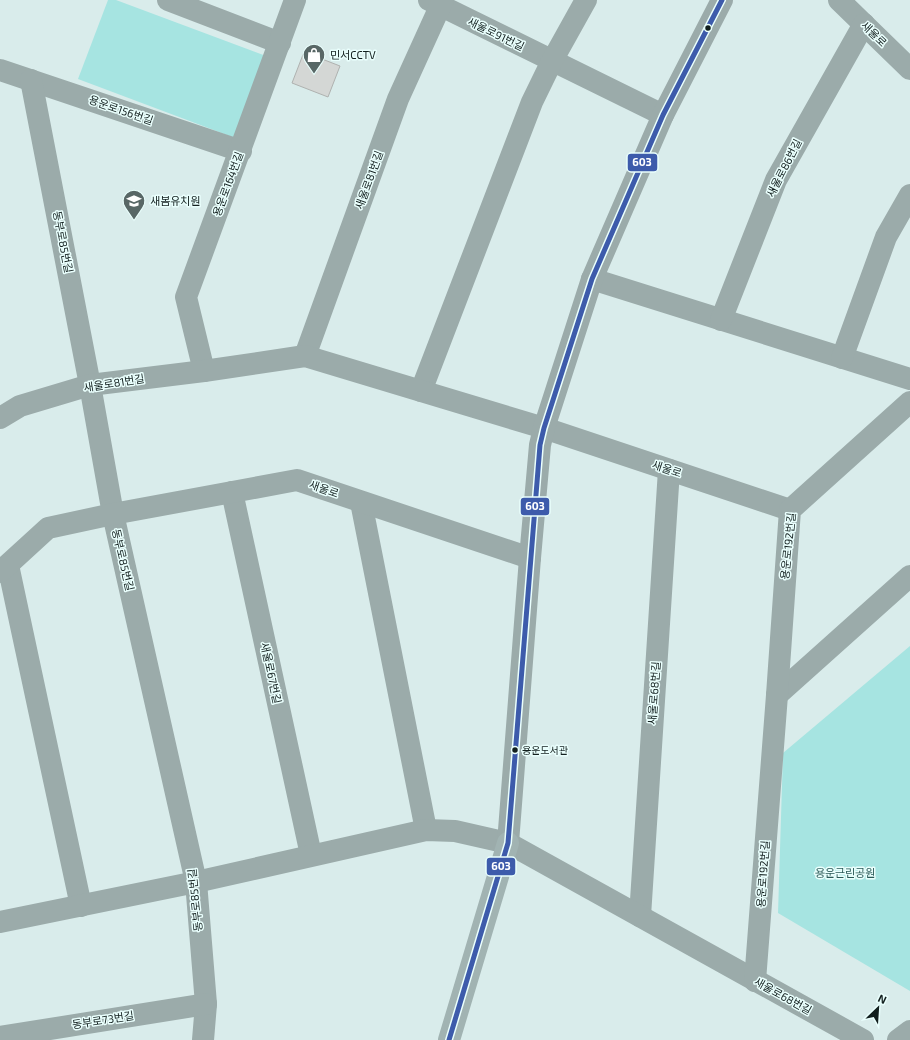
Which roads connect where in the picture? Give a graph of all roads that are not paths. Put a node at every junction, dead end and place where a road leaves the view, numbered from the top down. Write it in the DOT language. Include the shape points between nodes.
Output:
graph roads {
  1 [pos="168,0"];
  2 [pos="295,0"];
  3 [pos="586,0"];
  4 [pos="722,0"];
  5 [pos="839,0"];
  6 [pos="437,2"];
  7 [pos="864,24"];
  8 [pos="280,43"];
  9 [pos="552,61"];
  10 [pos="910,69"];
  11 [pos="0,70"];
  12 [pos="31,80"];
  13 [pos="663,115"];
  14 [pos="241,150"];
  15 [pos="910,195"];
  16 [pos="592,279"];
  17 [pos="721,320"];
  18 [pos="305,356"];
  19 [pos="842,358"];
  20 [pos="204,371"];
  21 [pos="910,379"];
  22 [pos="90,385"];
  23 [pos="421,391"];
  24 [pos="910,402"];
  25 [pos="0,418"];
  26 [pos="544,428"];
  27 [pos="669,470"];
  28 [pos="232,492"];
  29 [pos="361,502"];
  30 [pos="790,510"];
  31 [pos="112,514"];
  32 [pos="530,558"];
  33 [pos="4,569"];
  34 [pos="910,576"];
  35 [pos="777,695"];
  36 [pos="426,830"];
  37 [pos="508,843"];
  38 [pos="311,855"];
  39 [pos="196,882"];
  40 [pos="81,906"];
  41 [pos="640,916"];
  42 [pos="0,922"];
  43 [pos="755,981"];
  44 [pos="206,1004"];
  45 [pos="910,1031"];
  46 [pos="0,1037"];
  47 [pos="203,1040"];
  48 [pos="449,1040"];
  49 [pos="863,1040"];
  50 [pos="898,1040"];
  1 -- 8 [label="street"];
  2 -- 8 [label="street, 용운로164번길"];
  3 -- 9 [label="street"];
  4 -- 13 [label="street"];
  5 -- 7 [label="street, 새울로"];
  6 -- 9 [label="street, 새울로91번길"];
  6 -- 18 [label="street, 새울로81번길" via="398,99"];
  7 -- 10 [label="street, 새울로"];
  7 -- 17 [label="street, 새울로86번길" via="776,180"];
  8 -- 14 [label="street, 용운로164번길"];
  9 -- 13 [label="street, 새울로91번길"];
  9 -- 23 [label="street" via="532,102"];
  11 -- 12 [label="street, 용운로156번길"];
  12 -- 14 [label="street, 용운로156번길"];
  12 -- 22 [label="street, 동부로85번길"];
  13 -- 16 [label="street"];
  14 -- 20 [label="street, 용운로164번길" via="186,297"];
  15 -- 19 [label="street" via="886,237"];
  16 -- 17 [label="street"];
  16 -- 26 [label="street"];
  17 -- 19 [label="street"];
  18 -- 20 [label="street, 새울로81번길"];
  18 -- 23 [label="street, 새울로81번길"];
  19 -- 21 [label="street"];
  20 -- 22 [label="street, 새울로81번길"];
  22 -- 25 [label="street, 새울로81번길" via="20,406"];
  22 -- 31 [label="street, 동부로85번길"];
  23 -- 26 [label="street, 새울로81번길"];
  24 -- 30 [label="street, 용운로192번길"];
  26 -- 27 [label="street, 새울로"];
  26 -- 32 [label="street" via="540,445"];
  27 -- 30 [label="street, 새울로"];
  27 -- 41 [label="street, 새울로68번길"];
  28 -- 29 [label="street, 새울로" via="297,480"];
  28 -- 31 [label="street, 새울로"];
  28 -- 38 [label="street, 새울로67번길"];
  29 -- 32 [label="street, 새울로"];
  29 -- 36 [label="street"];
  30 -- 35 [label="street, 용운로192번길"];
  31 -- 33 [label="street" via="48,528"];
  31 -- 39 [label="street, 동부로85번길"];
  32 -- 37 [label="street"];
  33 -- 40 [label="street"];
  34 -- 35 [label="street"];
  35 -- 43 [label="street, 용운로192번길"];
  36 -- 37 [label="street" via="455,831"];
  36 -- 38 [label="street"];
  37 -- 41 [label="street, 새울로68번길"];
  37 -- 48 [label="main road"];
  38 -- 39 [label="street"];
  39 -- 40 [label="street"];
  39 -- 44 [label="street, 동부로85번길"];
  40 -- 42 [label="street"];
  41 -- 43 [label="street, 새울로68번길"];
  43 -- 49 [label="street, 새울로68번길"];
  44 -- 46 [label="street, 동부로73번길"];
  44 -- 47 [label="street, 동부로85번길"];
  45 -- 50 [label="street"];
}
